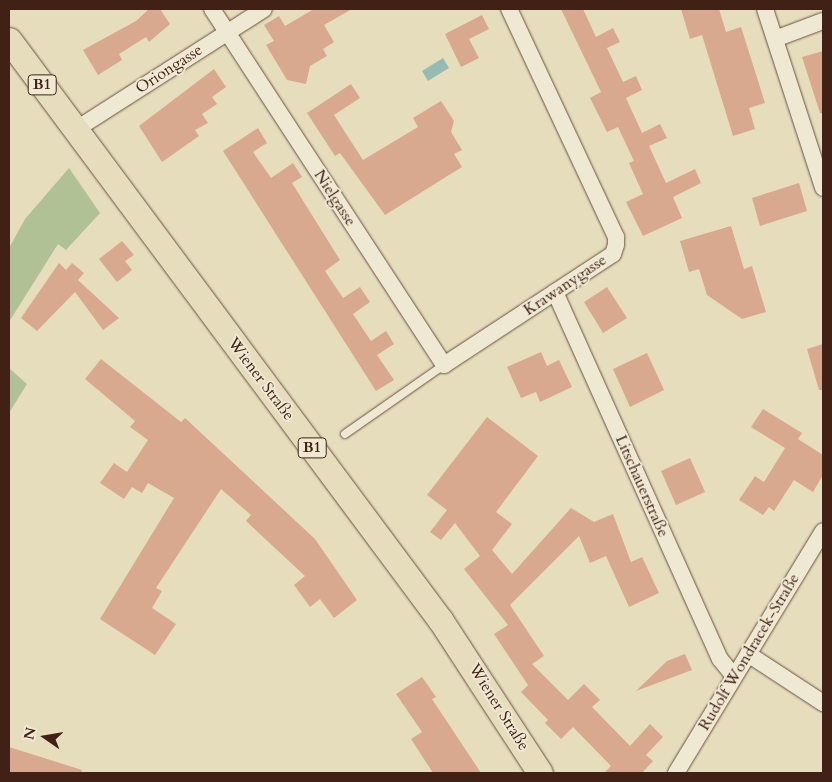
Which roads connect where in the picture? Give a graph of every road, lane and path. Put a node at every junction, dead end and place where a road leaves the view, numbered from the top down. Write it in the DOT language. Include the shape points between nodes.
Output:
graph roads {
  1 [pos="212,9"];
  2 [pos="264,9"];
  3 [pos="509,9"];
  4 [pos="765,9"];
  5 [pos="823,21"];
  6 [pos="226,31"];
  7 [pos="775,39"];
  8 [pos="9,40"];
  9 [pos="75,130"];
  10 [pos="823,188"];
  11 [pos="556,292"];
  12 [pos="444,365"];
  13 [pos="345,434"];
  14 [pos="823,530"];
  15 [pos="748,654"];
  16 [pos="734,676"];
  17 [pos="823,703"];
  18 [pos="540,773"];
  19 [pos="676,773"];
  1 -- 6 [label="street, Nielgasse"];
  2 -- 6 [label="street, Oriongasse"];
  3 -- 11 [label="street, Krawanygasse" via="616,237 612,254"];
  4 -- 7 [label="street"];
  5 -- 7 [label="street"];
  6 -- 9 [label="street, Oriongasse"];
  6 -- 12 [label="street, Nielgasse"];
  7 -- 10 [label="street"];
  8 -- 9 [label="main road, Wiener Straße / B1"];
  9 -- 18 [label="main road, Wiener Straße / B1" via="440,621"];
  11 -- 12 [label="street, Krawanygasse"];
  11 -- 16 [label="street, Litschauerstraße" via="720,659"];
  12 -- 13 [label="lane, Krawanygasse"];
  14 -- 15 [label="street, Rudolf Wondracek-Straße"];
  15 -- 16 [label="street, Rudolf Wondracek-Straße"];
  15 -- 17 [label="street"];
  16 -- 19 [label="street, Rudolf Wondracek-Straße"];
}
